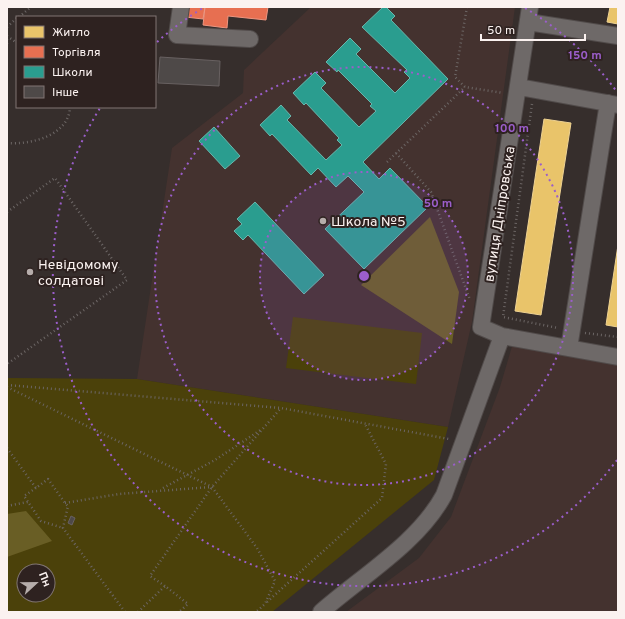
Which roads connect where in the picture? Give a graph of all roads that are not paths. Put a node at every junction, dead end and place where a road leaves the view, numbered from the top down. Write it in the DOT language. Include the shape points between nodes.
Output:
graph roads {
  1 [pos="181,7"];
  2 [pos="529,14"];
  3 [pos="618,36"];
  4 [pos="250,39"];
  5 [pos="520,91"];
  6 [pos="613,104"];
  7 [pos="502,336"];
  8 [pos="569,348"];
  9 [pos="618,357"];
  10 [pos="321,612"];
  1 -- 4 [label="street" via="177,35"];
  2 -- 3 [label="street"];
  2 -- 5 [label="street, вулиця Дніпровська"];
  5 -- 6 [label="street"];
  5 -- 7 [label="street, вулиця Дніпровська" via="481,327"];
  6 -- 8 [label="street"];
  7 -- 8 [label="street"];
  7 -- 10 [label="street" via="444,495 435,512 419,531"];
  8 -- 9 [label="street"];
}
